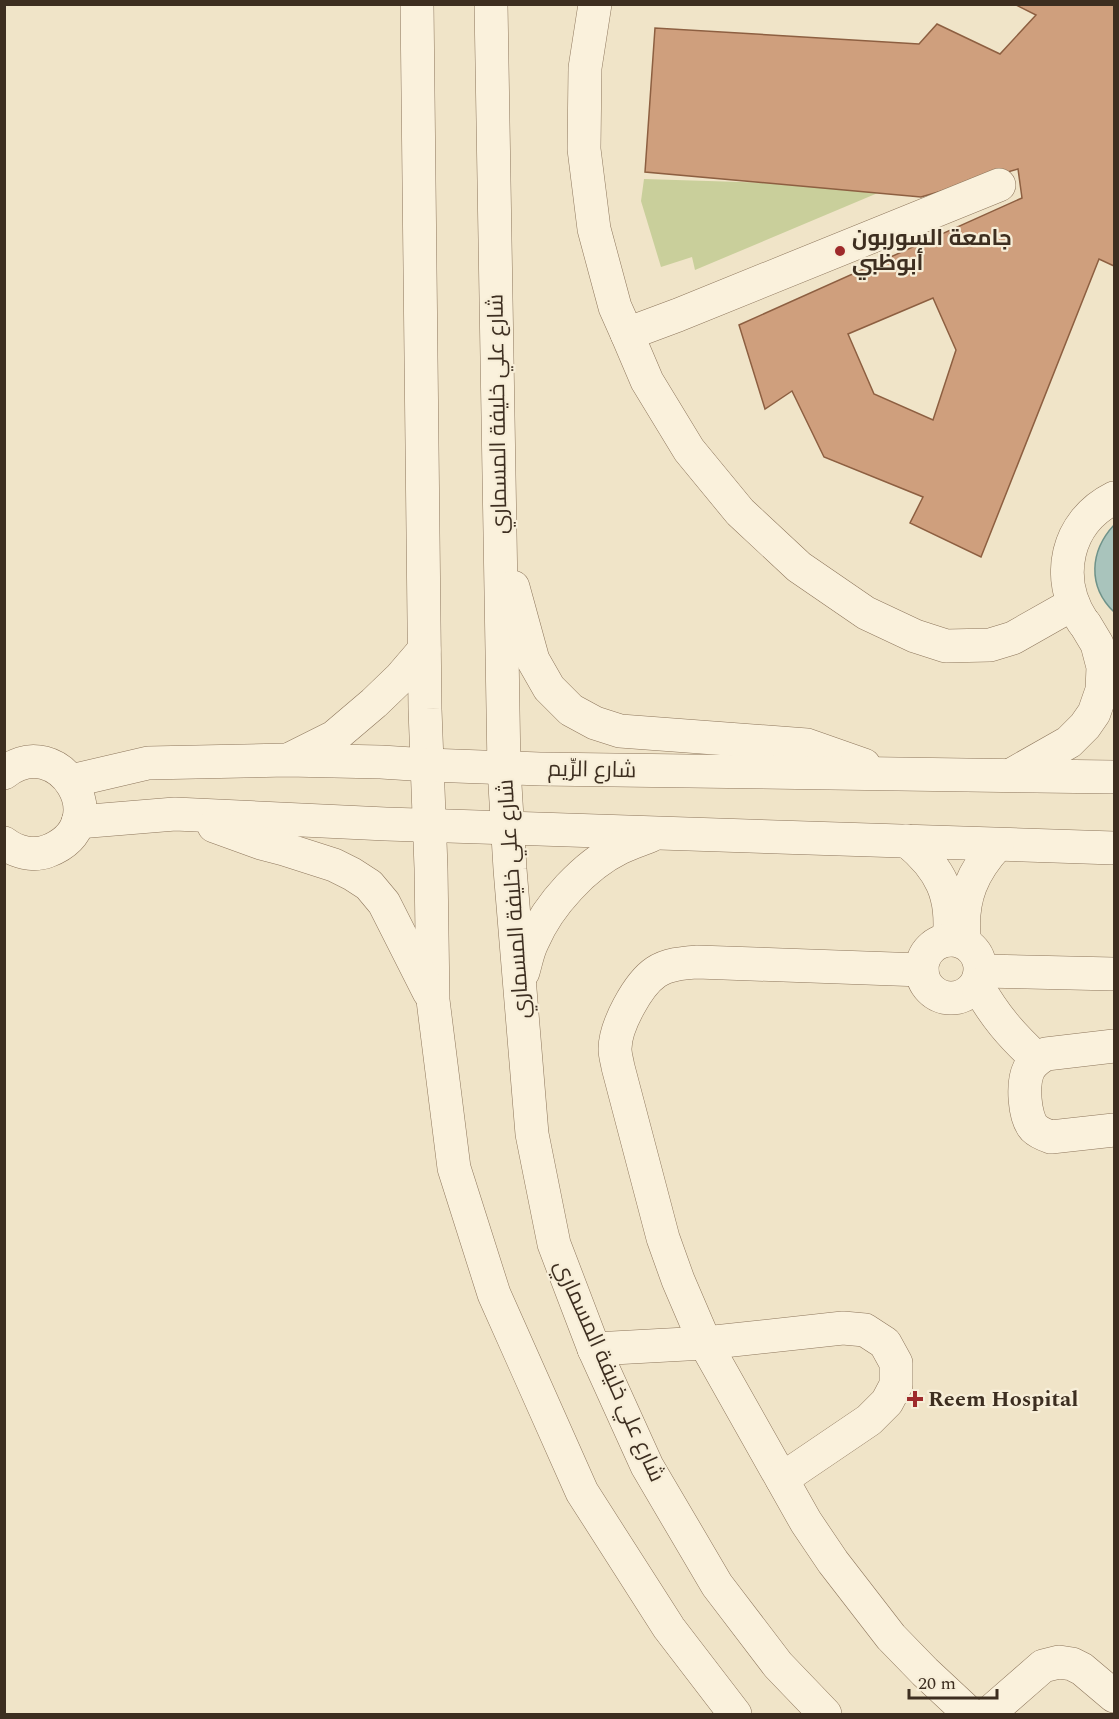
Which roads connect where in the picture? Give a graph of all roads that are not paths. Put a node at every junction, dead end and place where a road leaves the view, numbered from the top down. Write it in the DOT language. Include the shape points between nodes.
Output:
graph roads {
  1 [pos="417,4"];
  2 [pos="491,4"];
  3 [pos="595,4"];
  4 [pos="999,185"];
  5 [pos="627,334"];
  6 [pos="1114,498"];
  7 [pos="501,544"];
  8 [pos="1079,614"];
  9 [pos="1114,647"];
  10 [pos="424,650"];
  11 [pos="287,760"];
  12 [pos="428,765"];
  13 [pos="504,768"];
  14 [pos="4,773"];
  15 [pos="891,774"];
  16 [pos="1010,776"];
  17 [pos="1114,777"];
  18 [pos="71,781"];
  19 [pos="175,814"];
  20 [pos="78,822"];
  21 [pos="430,826"];
  22 [pos="508,828"];
  23 [pos="659,833"];
  24 [pos="907,841"];
  25 [pos="4,843"];
  26 [pos="997,845"];
  27 [pos="1114,848"];
  28 [pos="957,941"];
  29 [pos="922,970"];
  30 [pos="1114,974"];
  31 [pos="979,978"];
  32 [pos="520,982"];
  33 [pos="433,1000"];
  34 [pos="1114,1047"];
  35 [pos="1037,1059"];
  36 [pos="1114,1131"];
  37 [pos="705,1342"];
  38 [pos="594,1349"];
  39 [pos="782,1479"];
  40 [pos="1114,1696"];
  41 [pos="735,1714"];
  42 [pos="825,1714"];
  43 [pos="970,1714"];
  44 [pos="988,1714"];
  1 -- 10 [label="street"];
  2 -- 7 [label="street, شارع علي خليفة المسماري"];
  3 -- 5 [label="street" via="585,68 584,149 594,229 615,307"];
  4 -- 5 [label="street"];
  5 -- 8 [label="street" via="647,381 689,450 740,512 800,567 866,613 946,646 990,645"];
  6 -- 8 [label="street" via="1095,510 1072,544 1068,584"];
  7 -- 13 [label="street, شارع علي خليفة المسماري"];
  7 -- 15 [label="street" via="533,660 549,688 571,710 620,731 807,746"];
  8 -- 9 [label="street" via="1098,638"];
  8 -- 16 [label="street" via="1097,644 1103,667 1102,690 1094,713 1069,742"];
  10 -- 11 [label="street" via="380,697 333,737"];
  10 -- 12 [label="street"];
  11 -- 12 [label="street, شارع الرِّيم"];
  11 -- 18 [label="street, شارع الرِّيم" via="148,763"];
  12 -- 13 [label="street, شارع الرِّيم"];
  12 -- 21 [label="street"];
  13 -- 15 [label="street, شارع الرِّيم"];
  13 -- 22 [label="street, شارع علي خليفة المسماري"];
  14 -- 18 [label="street" via="28,762 44,763"];
  15 -- 16 [label="street, شارع الرِّيم"];
  16 -- 17 [label="street, شارع الرِّيم"];
  18 -- 20 [label="street" via="78,794"];
  19 -- 20 [label="street"];
  19 -- 21 [label="street"];
  19 -- 33 [label="street" via="334,866 369,885 384,903"];
  20 -- 25 [label="street" via="58,847 44,853 27,854"];
  21 -- 22 [label="street"];
  21 -- 33 [label="street"];
  22 -- 23 [label="street"];
  22 -- 32 [label="street, شارع علي خليفة المسماري"];
  23 -- 24 [label="street"];
  23 -- 32 [label="street" via="619,849 584,873 565,892 532,941"];
  24 -- 26 [label="street"];
  24 -- 28 [label="street" via="937,872 946,892"];
  26 -- 27 [label="street"];
  26 -- 28 [label="street" via="984,859 967,893"];
  28 -- 29 [label="street" via="939,943 930,950"];
  28 -- 31 [label="street" via="973,950 979,959"];
  29 -- 31 [label="street" via="930,989 949,998 969,993"];
  29 -- 37 [label="street" via="678,964 656,972 628,1009 618,1029 618,1067 663,1238"];
  30 -- 31 [label="street"];
  31 -- 35 [label="street" via="993,1012"];
  32 -- 38 [label="street, شارع علي خليفة المسماري" via="532,1134 551,1233"];
  33 -- 41 [label="street" via="454,1168 494,1294 582,1492 669,1628"];
  34 -- 35 [label="street" via="1056,1052"];
  35 -- 36 [label="street" via="1030,1067 1025,1087 1034,1128 1051,1137"];
  37 -- 38 [label="street"];
  37 -- 39 [label="street"];
  37 -- 39 [label="street" via="843,1328 865,1330 885,1343 896,1363 896,1385 887,1402 868,1420"];
  38 -- 42 [label="street, شارع علي خليفة المسماري" via="646,1466 717,1585 778,1665"];
  39 -- 43 [label="street" via="832,1562 891,1637"];
  40 -- 44 [label="street" via="1082,1669 1059,1662 1044,1666"];
}
